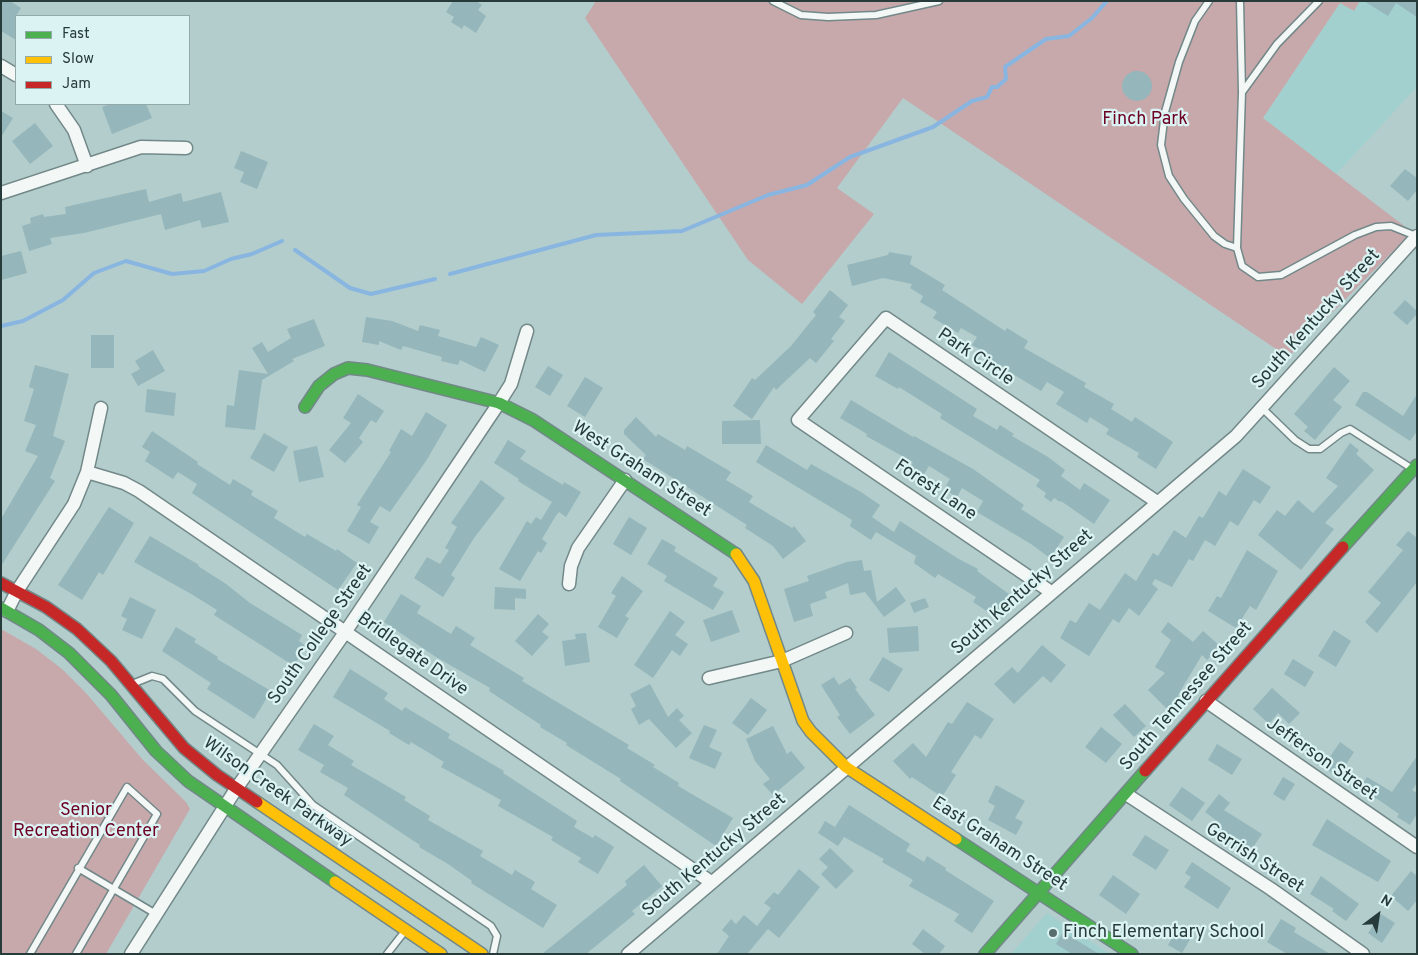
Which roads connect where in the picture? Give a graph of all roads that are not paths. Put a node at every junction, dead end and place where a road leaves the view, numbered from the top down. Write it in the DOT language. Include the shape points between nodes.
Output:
graph roads {
  1 [pos="774,1"];
  2 [pos="939,1"];
  3 [pos="1209,1"];
  4 [pos="1240,1"];
  5 [pos="1319,1"];
  6 [pos="1,66"];
  7 [pos="15,74"];
  8 [pos="1242,92"];
  9 [pos="57,105"];
  10 [pos="186,148"];
  11 [pos="87,166"];
  12 [pos="1,193"];
  13 [pos="1417,236"];
  14 [pos="1237,248"];
  15 [pos="526,331"];
  16 [pos="499,403"];
  17 [pos="305,407"];
  18 [pos="101,408"];
  19 [pos="1261,408"];
  20 [pos="798,420"];
  21 [pos="1415,467"];
  22 [pos="86,472"];
  23 [pos="625,480"];
  24 [pos="1157,502"];
  25 [pos="1,583"];
  26 [pos="569,584"];
  27 [pos="17,591"];
  28 [pos="1051,592"];
  29 [pos="4,610"];
  30 [pos="346,631"];
  31 [pos="846,633"];
  32 [pos="782,661"];
  33 [pos="709,678"];
  34 [pos="131,684"];
  35 [pos="1206,701"];
  36 [pos="260,753"];
  37 [pos="846,767"];
  38 [pos="236,789"];
  39 [pos="1126,794"];
  40 [pos="224,806"];
  41 [pos="1417,847"];
  42 [pos="78,868"];
  43 [pos="710,882"];
  44 [pos="114,889"];
  45 [pos="1040,892"];
  46 [pos="156,914"];
  47 [pos="405,930"];
  48 [pos="992,949"];
  49 [pos="30,954"];
  50 [pos="76,954"];
  51 [pos="131,954"];
  52 [pos="388,954"];
  53 [pos="441,954"];
  54 [pos="482,954"];
  55 [pos="493,954"];
  56 [pos="628,954"];
  57 [pos="1131,954"];
  58 [pos="1363,954"];
  1 -- 2 [label="lane" via="801,14 828,18 876,15"];
  3 -- 14 [label="lane" via="1195,21 1179,62 1165,112 1161,145 1169,176 1184,200 1214,236"];
  4 -- 8 [label="lane"];
  5 -- 8 [label="lane" via="1277,44"];
  6 -- 7 [label="street"];
  8 -- 14 [label="lane"];
  9 -- 11 [label="street" via="74,130"];
  10 -- 11 [label="street" via="141,147"];
  11 -- 12 [label="street"];
  13 -- 14 [label="lane" via="1391,226 1376,227 1348,238 1290,271 1266,278 1247,271"];
  13 -- 19 [label="street, South Kentucky Street"];
  15 -- 16 [label="street, South College Street" via="511,384"];
  16 -- 17 [label="street, West Graham Street" via="348,368 319,386"];
  16 -- 23 [label="street, West Graham Street" via="533,420"];
  16 -- 30 [label="street, South College Street"];
  18 -- 22 [label="street"];
  19 -- 21 [label="lane" via="1309,449 1320,449 1350,429"];
  19 -- 24 [label="street, South Kentucky Street" via="1236,436"];
  20 -- 24 [label="street, Park Circle" via="886,318"];
  20 -- 28 [label="street, Forest Lane"];
  21 -- 35 [label="street, South Tennessee Street"];
  22 -- 27 [label="street" via="74,504"];
  22 -- 30 [label="street, Bridlegate Drive" via="124,483 138,491"];
  23 -- 26 [label="street" via="578,548"];
  23 -- 32 [label="street, West Graham Street" via="734,551 754,581"];
  24 -- 28 [label="street, South Kentucky Street"];
  25 -- 27 [label="street, Wilson Creek Parkway"];
  27 -- 29 [label="street"];
  27 -- 34 [label="street, Wilson Creek Parkway" via="77,629"];
  28 -- 37 [label="street, South Kentucky Street"];
  29 -- 40 [label="street" via="39,630 69,653 111,695 165,761"];
  30 -- 36 [label="street, South College Street"];
  30 -- 43 [label="street, Bridlegate Drive"];
  31 -- 32 [label="street"];
  32 -- 33 [label="street"];
  32 -- 37 [label="street, West Graham Street" via="803,721"];
  34 -- 36 [label="lane" via="152,676 163,679 195,711"];
  34 -- 38 [label="street, Wilson Creek Parkway" via="184,748"];
  35 -- 39 [label="street, South Tennessee Street"];
  35 -- 41 [label="street, Jefferson Street"];
  36 -- 38 [label="street, South College Street"];
  36 -- 55 [label="lane" via="277,765 313,805 491,926 497,936"];
  37 -- 43 [label="street, South Kentucky Street"];
  37 -- 45 [label="street, East Graham Street"];
  38 -- 40 [label="street, South College Street"];
  38 -- 54 [label="street, Wilson Creek Parkway"];
  39 -- 45 [label="street, South Tennessee Street"];
  39 -- 58 [label="street, Gerrish Street"];
  40 -- 46 [label="street, South College Street"];
  40 -- 47 [label="street"];
  42 -- 44 [label="lane"];
  42 -- 44 [label="lane" via="127,786 157,814"];
  42 -- 49 [label="lane"];
  43 -- 56 [label="street, South Kentucky Street"];
  44 -- 46 [label="lane"];
  44 -- 50 [label="lane"];
  45 -- 48 [label="street, South Tennessee Street"];
  45 -- 57 [label="street, East Graham Street"];
  46 -- 51 [label="street, South College Street"];
  47 -- 52 [label="lane"];
  47 -- 53 [label="street"];
}
